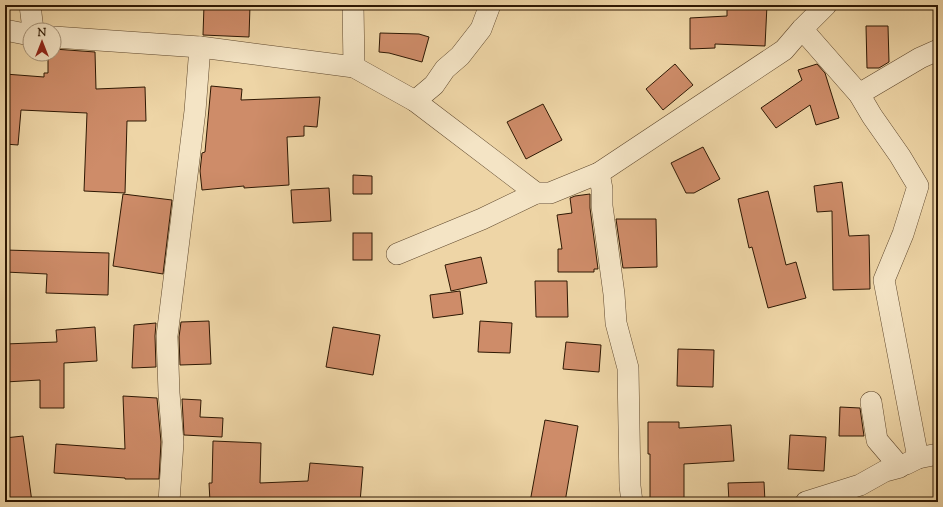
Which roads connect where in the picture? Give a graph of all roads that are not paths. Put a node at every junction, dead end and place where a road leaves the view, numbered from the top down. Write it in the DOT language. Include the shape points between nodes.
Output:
graph roads {
  1 [pos="30,5"];
  2 [pos="353,5"];
  3 [pos="490,5"];
  4 [pos="826,5"];
  5 [pos="32,22"];
  6 [pos="802,29"];
  7 [pos="5,30"];
  8 [pos="22,33"];
  9 [pos="62,38"];
  10 [pos="200,47"];
  11 [pos="938,50"];
  12 [pos="354,67"];
  13 [pos="859,94"];
  14 [pos="415,101"];
  15 [pos="599,173"];
  16 [pos="536,192"];
  17 [pos="397,254"];
  18 [pos="871,402"];
  19 [pos="938,454"];
  20 [pos="909,462"];
  21 [pos="169,502"];
  22 [pos="632,502"];
  23 [pos="806,502"];
  1 -- 5 [label="street"];
  2 -- 12 [label="street"];
  3 -- 14 [label="street" via="481,29 460,56 445,69 434,86"];
  4 -- 6 [label="street"];
  6 -- 13 [label="street"];
  6 -- 15 [label="street" via="784,50"];
  7 -- 8 [label="street"];
  9 -- 10 [label="street"];
  10 -- 12 [label="street"];
  10 -- 21 [label="street" via="195,111 167,336 173,442"];
  11 -- 13 [label="street"];
  12 -- 14 [label="street"];
  13 -- 20 [label="street" via="918,186 903,234 884,280"];
  14 -- 16 [label="street"];
  15 -- 16 [label="street" via="550,192"];
  15 -- 22 [label="street" via="616,323 628,368"];
  16 -- 17 [label="street" via="482,219"];
  18 -- 20 [label="street" via="877,440"];
  19 -- 20 [label="street"];
  20 -- 23 [label="street" via="860,485"];
}
